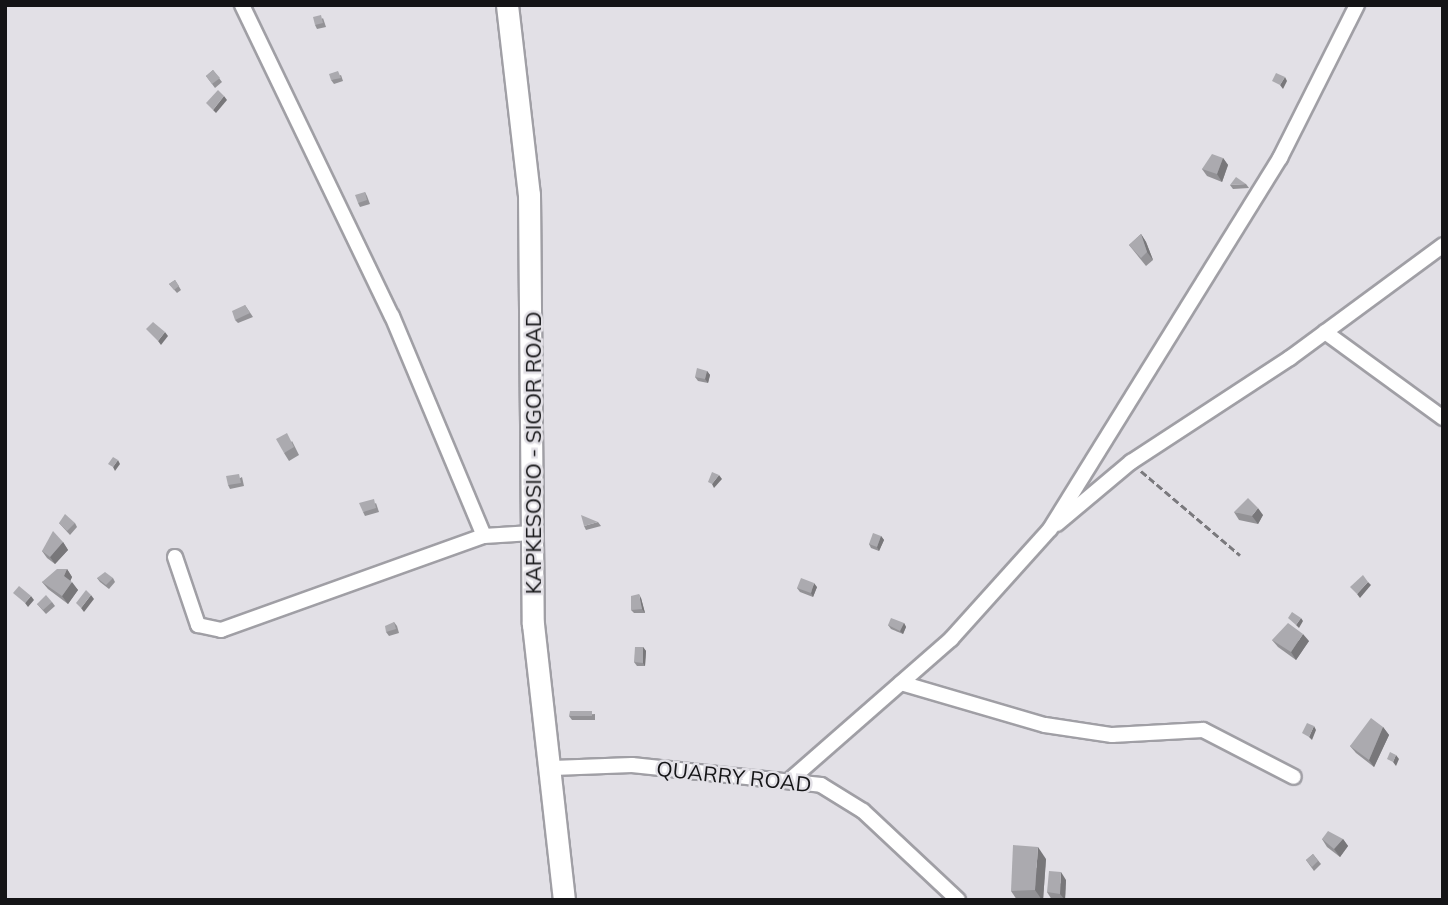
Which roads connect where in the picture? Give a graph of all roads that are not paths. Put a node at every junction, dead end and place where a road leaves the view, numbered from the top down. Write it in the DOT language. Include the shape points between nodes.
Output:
graph roads {
  1 [pos="242,5"];
  2 [pos="507,5"];
  3 [pos="1357,5"];
  4 [pos="1443,244"];
  5 [pos="1325,332"];
  6 [pos="1443,418"];
  7 [pos="1050,529"];
  8 [pos="532,533"];
  9 [pos="485,536"];
  10 [pos="175,557"];
  11 [pos="901,683"];
  12 [pos="553,768"];
  13 [pos="1294,777"];
  14 [pos="790,780"];
  15 [pos="564,900"];
  16 [pos="958,900"];
  1 -- 9 [label="street" via="392,316"];
  2 -- 8 [label="main road, KAPKESOSIO - SIGOR ROAD" via="530,207"];
  3 -- 7 [label="street" via="1280,158"];
  4 -- 5 [label="street"];
  5 -- 6 [label="street"];
  5 -- 7 [label="street" via="1131,462"];
  7 -- 11 [label="street" via="951,639"];
  8 -- 9 [label="street"];
  8 -- 12 [label="main road, KAPKESOSIO - SIGOR ROAD" via="533,624"];
  9 -- 10 [label="street" via="215,630 198,625"];
  11 -- 13 [label="street" via="1045,725 1112,735 1203,730"];
  11 -- 14 [label="street"];
  12 -- 14 [label="street, QUARRY ROAD" via="632,765"];
  12 -- 15 [label="main road, KAPKESOSIO - SIGOR ROAD"];
  14 -- 16 [label="street, QUARRY ROAD" via="821,785 863,811"];
}
